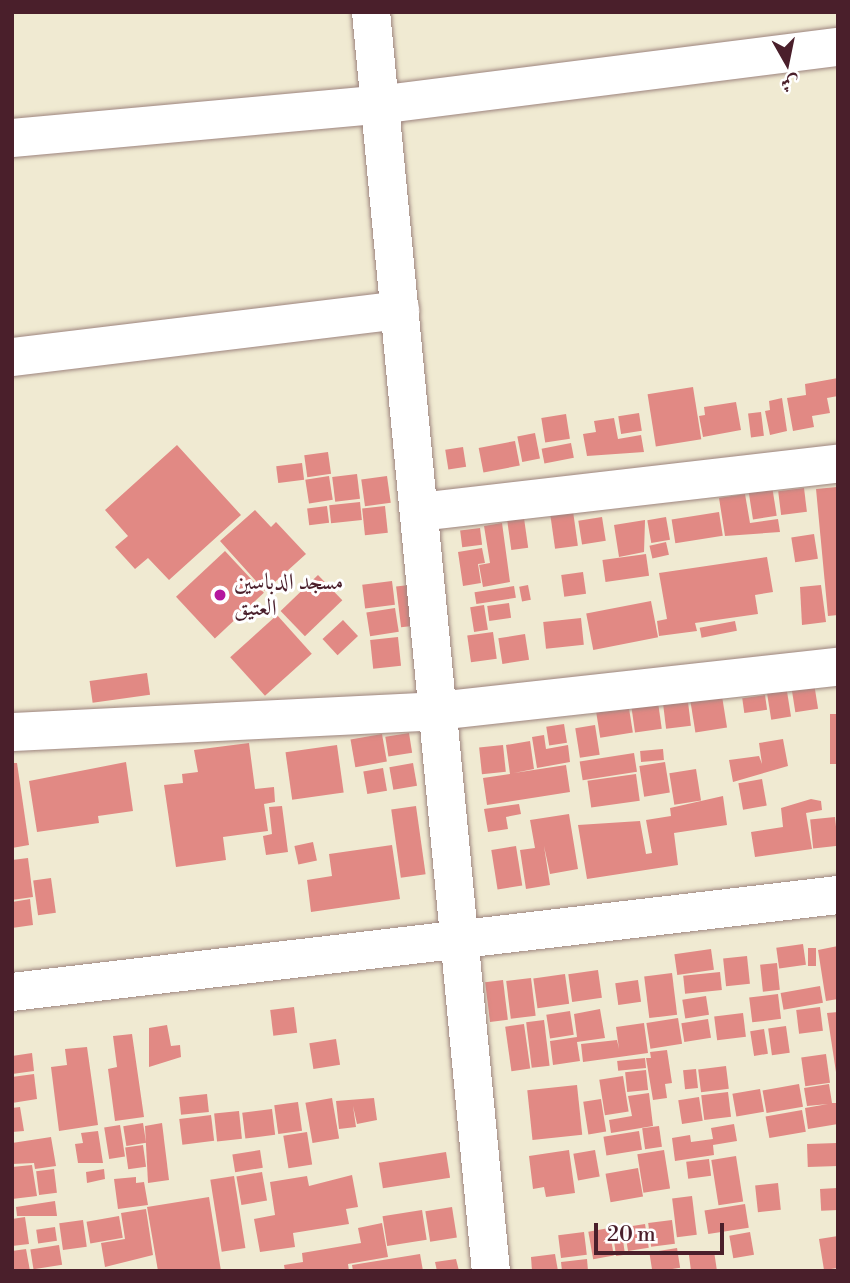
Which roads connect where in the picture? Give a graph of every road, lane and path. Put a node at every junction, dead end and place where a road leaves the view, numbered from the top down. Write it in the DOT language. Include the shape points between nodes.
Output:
graph roads {
  1 [pos="371,12"];
  2 [pos="838,47"];
  3 [pos="378,105"];
  4 [pos="12,138"];
  5 [pos="400,310"];
  6 [pos="12,357"];
  7 [pos="838,464"];
  8 [pos="420,512"];
  9 [pos="838,667"];
  10 [pos="437,711"];
  11 [pos="12,732"];
  12 [pos="838,895"];
  13 [pos="458,939"];
  14 [pos="12,992"];
  15 [pos="491,1271"];
  1 -- 3 [label="street"];
  2 -- 3 [label="street"];
  3 -- 4 [label="street"];
  3 -- 5 [label="street"];
  5 -- 6 [label="street"];
  5 -- 8 [label="street"];
  7 -- 8 [label="street"];
  8 -- 10 [label="street"];
  9 -- 10 [label="street"];
  10 -- 11 [label="street"];
  10 -- 13 [label="street"];
  12 -- 13 [label="street"];
  13 -- 14 [label="street"];
  13 -- 15 [label="street"];
}
